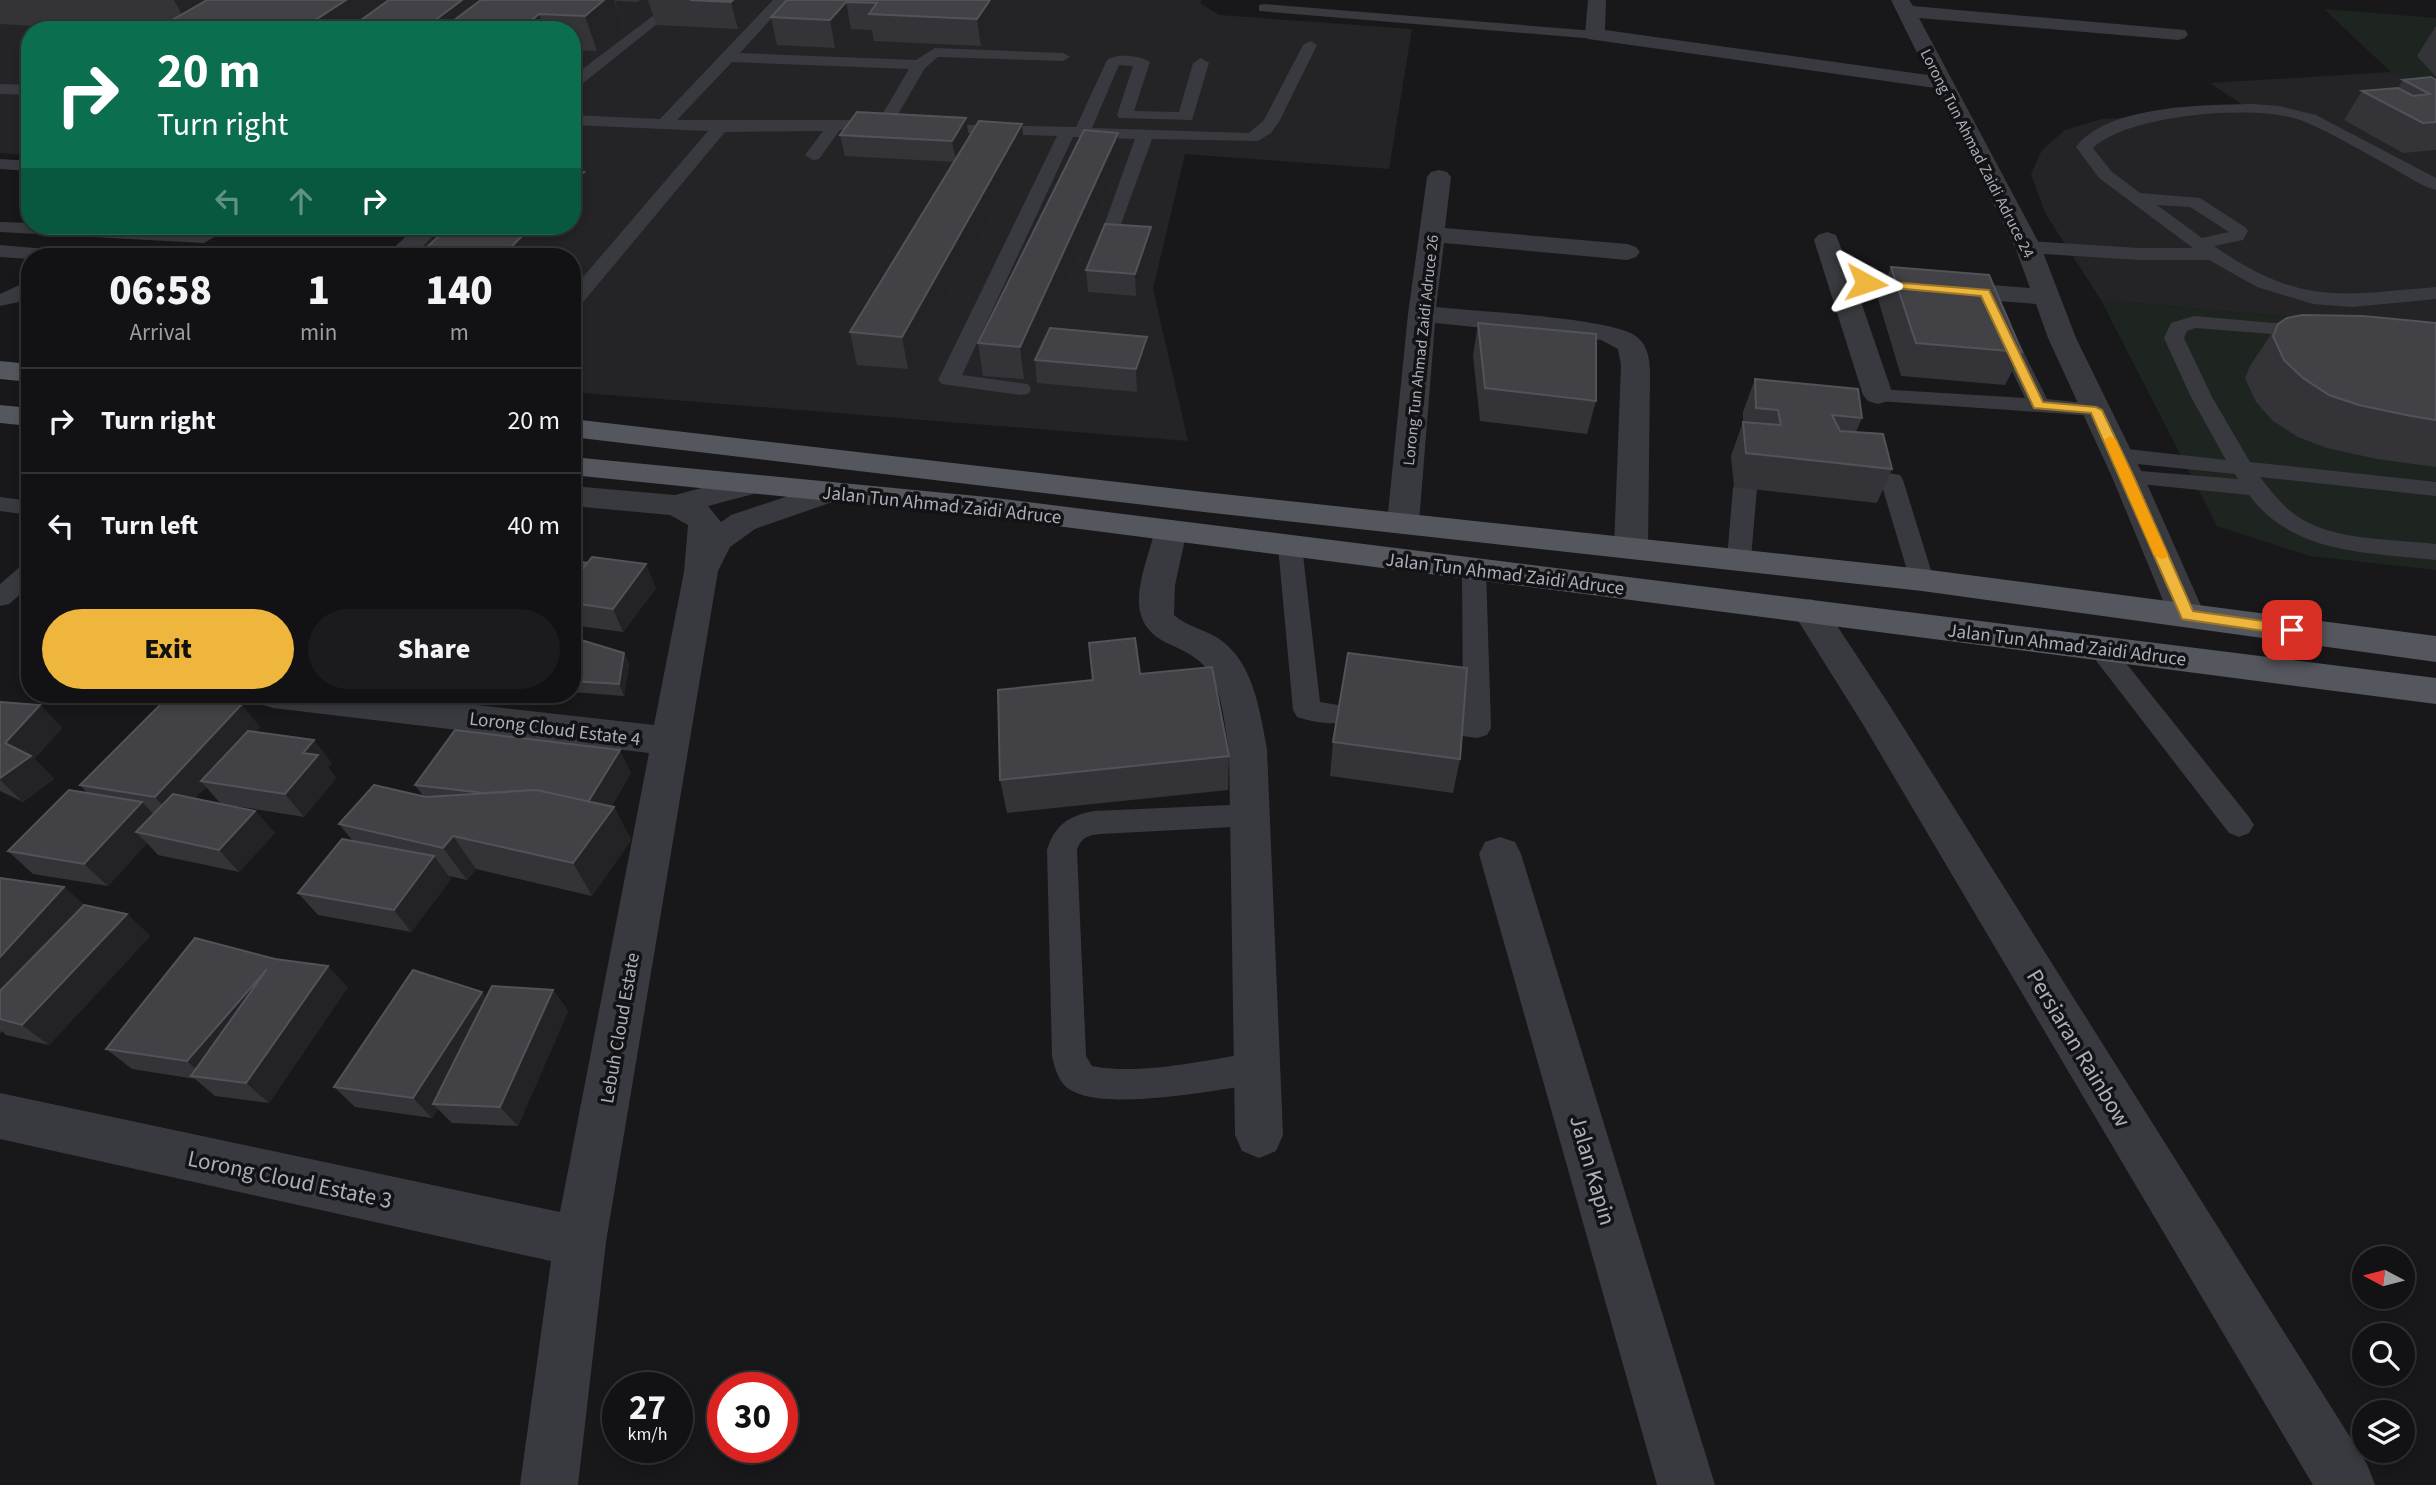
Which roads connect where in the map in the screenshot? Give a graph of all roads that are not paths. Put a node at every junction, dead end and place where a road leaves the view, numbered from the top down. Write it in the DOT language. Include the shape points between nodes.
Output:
graph roads {
  1 [pos="781,0"];
  2 [pos="1282,0"];
  3 [pos="1597,0"];
  4 [pos="1903,5"];
  5 [pos="1396,7"];
  6 [pos="1264,8"];
  7 [pos="662,12"];
  8 [pos="2178,34"];
  9 [pos="1595,35"];
  10 [pos="1310,45"];
  11 [pos="728,57"];
  12 [pos="1063,57"];
  13 [pos="1200,63"];
  14 [pos="919,65"];
  15 [pos="581,78"];
  16 [pos="1943,83"];
  17 [pos="0,89"];
  18 [pos="21,90"];
  19 [pos="1125,115"];
  20 [pos="581,120"];
  21 [pos="664,125"];
  22 [pos="836,125"];
  23 [pos="897,126"];
  24 [pos="720,127"];
  25 [pos="1075,132"];
  26 [pos="1120,134"];
  27 [pos="1145,135"];
  28 [pos="813,155"];
  29 [pos="1,164"];
  30 [pos="21,165"];
  31 [pos="1439,177"];
  32 [pos="2436,185"];
  33 [pos="2136,198"];
  34 [pos="0,228"];
  35 [pos="21,229"];
  36 [pos="1111,232"];
  37 [pos="1433,234"];
  38 [pos="159,235"];
  39 [pos="207,235"];
  40 [pos="421,235"];
  41 [pos="1827,240"];
  42 [pos="2028,247"];
  43 [pos="407,248"];
  44 [pos="2205,249"];
  45 [pos="0,251"];
  46 [pos="1627,252"];
  47 [pos="21,253"];
  48 [pos="1842,281"];
  49 [pos="21,292"];
  50 [pos="581,292"];
  51 [pos="1985,293"];
  52 [pos="2436,293"];
  53 [pos="2046,297"];
  54 [pos="0,300"];
  55 [pos="1422,314"];
  56 [pos="2338,334"];
  57 [pos="0,370"];
  58 [pos="21,372"];
  59 [pos="1020,390"];
  60 [pos="1878,395"];
  61 [pos="2039,405"];
  62 [pos="2096,410"];
  63 [pos="0,414"];
  64 [pos="21,415"];
  65 [pos="581,429"];
  66 [pos="2123,466"];
  67 [pos="581,467"];
  68 [pos="2242,467"];
  69 [pos="1870,477"];
  70 [pos="750,485"];
  71 [pos="1745,488"];
  72 [pos="2255,488"];
  73 [pos="2436,489"];
  74 [pos="830,492"];
  75 [pos="581,497"];
  76 [pos="0,504"];
  77 [pos="675,505"];
  78 [pos="21,507"];
  79 [pos="1403,523"];
  80 [pos="1171,530"];
  81 [pos="1290,546"];
  82 [pos="1631,548"];
  83 [pos="2436,552"];
  84 [pos="1739,559"];
  85 [pos="1474,569"];
  86 [pos="701,572"];
  87 [pos="21,580"];
  88 [pos="1922,580"];
  89 [pos="0,598"];
  90 [pos="1810,611"];
  91 [pos="2187,615"];
  92 [pos="2100,648"];
  93 [pos="2436,649"];
  94 [pos="2436,691"];
  95 [pos="342,703"];
  96 [pos="1340,714"];
  97 [pos="1458,727"];
  98 [pos="671,741"];
  99 [pos="1252,815"];
  100 [pos="2239,825"];
  101 [pos="1500,854"];
  102 [pos="1259,1068"];
  103 [pos="0,1116"];
  104 [pos="1259,1135"];
  105 [pos="580,1242"];
  106 [pos="549,1485"];
  107 [pos="1686,1485"];
  108 [pos="2346,1485"];
  1 -- 11 [label="lane"];
  2 -- 5 [label="lane" via="1380,10"];
  3 -- 9 [label="street"];
  4 -- 8 [label="street"];
  4 -- 16 [label="street, Lorong Tun Ahmad Zaidi Adruce 24"];
  6 -- 9 [label="lane"];
  7 -- 15 [label="lane"];
  9 -- 16 [label="street"];
  10 -- 27 [label="lane" via="1259,135 1244,139"];
  11 -- 14 [label="lane"];
  11 -- 21 [label="lane"];
  12 -- 14 [label="lane" via="943,51 928,54"];
  13 -- 19 [label="lane" via="1186,117"];
  14 -- 23 [label="lane"];
  16 -- 42 [label="street, Lorong Tun Ahmad Zaidi Adruce 24"];
  17 -- 18 [label="lane"];
  19 -- 25 [label="lane" via="1142,62 1114,60"];
  19 -- 26 [label="lane"];
  20 -- 21 [label="lane"];
  21 -- 24 [label="lane"];
  22 -- 23 [label="lane"];
  22 -- 24 [label="lane"];
  22 -- 28 [label="lane"];
  23 -- 25 [label="lane"];
  24 -- 50 [label="lane"];
  25 -- 26 [label="lane"];
  25 -- 59 [label="lane" via="949,380"];
  26 -- 27 [label="lane"];
  27 -- 36 [label="lane"];
  29 -- 30 [label="lane"];
  31 -- 37 [label="street, Lorong Tun Ahmad Zaidi Adruce 26"];
  32 -- 33 [label="lane" via="2299,114 2243,109 2126,121 2087,140 2084,147 2093,162"];
  33 -- 44 [label="lane"];
  33 -- 44 [label="lane" via="2194,202 2239,230 2237,236"];
  34 -- 35 [label="lane"];
  37 -- 46 [label="street"];
  37 -- 55 [label="street, Lorong Tun Ahmad Zaidi Adruce 26"];
  38 -- 39 [label="lane"];
  40 -- 43 [label="street"];
  41 -- 48 [label="street"];
  42 -- 44 [label="lane" via="2139,254"];
  42 -- 53 [label="street, Lorong Tun Ahmad Zaidi Adruce 24"];
  44 -- 52 [label="lane" via="2273,288 2321,299"];
  45 -- 47 [label="lane"];
  48 -- 51 [label="street"];
  48 -- 60 [label="street"];
  49 -- 54 [label="lane"];
  51 -- 53 [label="street"];
  51 -- 61 [label="lane"];
  53 -- 62 [label="street, Lorong Tun Ahmad Zaidi Adruce 24"];
  55 -- 79 [label="street, Lorong Tun Ahmad Zaidi Adruce 26"];
  55 -- 82 [label="street" via="1601,332 1632,345 1636,376"];
  56 -- 68 [label="lane" via="2213,322 2178,327 2174,338 2179,353"];
  57 -- 58 [label="main road"];
  60 -- 61 [label="lane"];
  61 -- 62 [label="lane"];
  62 -- 66 [label="street, Lorong Tun Ahmad Zaidi Adruce 24"];
  63 -- 64 [label="main road"];
  65 -- 79 [label="main road, Jalan Tun Ahmad Zaidi Adruce"];
  66 -- 68 [label="lane"];
  66 -- 72 [label="lane"];
  66 -- 91 [label="street, Lorong Tun Ahmad Zaidi Adruce 24"];
  67 -- 70 [label="main road, Jalan Tun Ahmad Zaidi Adruce"];
  68 -- 72 [label="lane"];
  68 -- 73 [label="lane"];
  69 -- 88 [label="lane" via="1892,480"];
  70 -- 74 [label="main road, Jalan Tun Ahmad Zaidi Adruce"];
  70 -- 77 [label="street"];
  71 -- 84 [label="lane"];
  72 -- 83 [label="lane" via="2273,510 2305,530 2347,541"];
  74 -- 80 [label="main road, Jalan Tun Ahmad Zaidi Adruce"];
  74 -- 86 [label="street" via="743,522 716,541"];
  75 -- 77 [label="street"];
  76 -- 78 [label="lane"];
  77 -- 86 [label="street" via="697,514 705,523"];
  79 -- 82 [label="main road, Jalan Tun Ahmad Zaidi Adruce"];
  80 -- 81 [label="main road, Jalan Tun Ahmad Zaidi Adruce"];
  80 -- 99 [label="street" via="1155,602 1157,616 1165,627 1210,650 1236,691 1248,749"];
  81 -- 85 [label="main road, Jalan Tun Ahmad Zaidi Adruce"];
  81 -- 96 [label="lane" via="1307,710"];
  82 -- 84 [label="main road, Jalan Tun Ahmad Zaidi Adruce"];
  84 -- 88 [label="main road, Jalan Tun Ahmad Zaidi Adruce"];
  85 -- 90 [label="main road, Jalan Tun Ahmad Zaidi Adruce"];
  85 -- 97 [label="lane" via="1477,728"];
  86 -- 98 [label="street, Lebuh Cloud Estate"];
  87 -- 89 [label="lane"];
  88 -- 91 [label="main road, Jalan Tun Ahmad Zaidi Adruce"];
  90 -- 92 [label="main road, Jalan Tun Ahmad Zaidi Adruce"];
  90 -- 108 [label="street, Persiaran Rainbow"];
  91 -- 93 [label="main road, Jalan Tun Ahmad Zaidi Adruce"];
  92 -- 94 [label="main road, Jalan Tun Ahmad Zaidi Adruce"];
  92 -- 100 [label="lane"];
  95 -- 98 [label="street, Lorong Cloud Estate 4"];
  98 -- 105 [label="street, Lebuh Cloud Estate"];
  99 -- 102 [label="street"];
  99 -- 102 [label="lane" via="1083,823 1073,828 1062,850 1064,940 1069,1056 1073,1070 1083,1080 1130,1083"];
  101 -- 107 [label="street, Jalan Kapin"];
  102 -- 104 [label="street"];
  103 -- 105 [label="street, Lorong Cloud Estate 3"];
  105 -- 106 [label="street, Lebuh Cloud Estate"];
}
